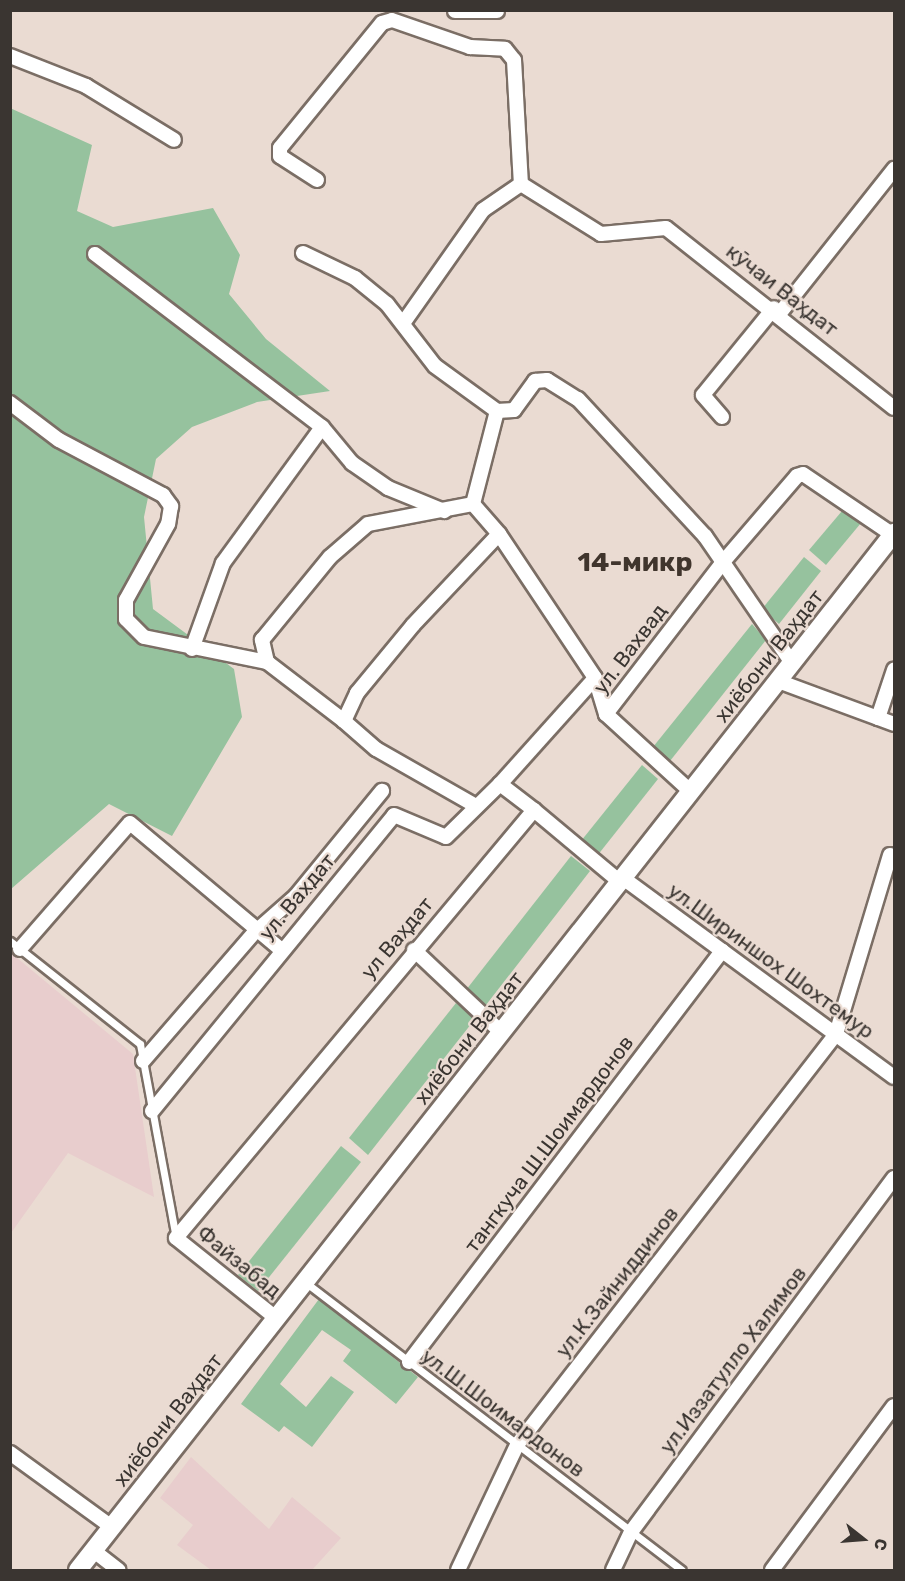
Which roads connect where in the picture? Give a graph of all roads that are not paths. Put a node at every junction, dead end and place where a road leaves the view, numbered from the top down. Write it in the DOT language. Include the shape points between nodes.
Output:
graph roads {
  1 [pos="497,11"];
  2 [pos="455,15"];
  3 [pos="10,56"];
  4 [pos="174,140"];
  5 [pos="894,169"];
  6 [pos="317,180"];
  7 [pos="521,184"];
  8 [pos="303,253"];
  9 [pos="95,254"];
  10 [pos="777,311"];
  11 [pos="404,322"];
  12 [pos="10,403"];
  13 [pos="894,408"];
  14 [pos="497,411"];
  15 [pos="722,417"];
  16 [pos="322,427"];
  17 [pos="473,504"];
  18 [pos="444,511"];
  19 [pos="499,534"];
  20 [pos="894,534"];
  21 [pos="723,562"];
  22 [pos="192,649"];
  23 [pos="267,662"];
  24 [pos="792,663"];
  25 [pos="894,670"];
  26 [pos="595,678"];
  27 [pos="778,681"];
  28 [pos="606,714"];
  29 [pos="344,721"];
  30 [pos="886,721"];
  31 [pos="500,784"];
  32 [pos="382,791"];
  33 [pos="691,792"];
  34 [pos="476,806"];
  35 [pos="534,810"];
  36 [pos="890,855"];
  37 [pos="621,880"];
  38 [pos="254,933"];
  39 [pos="15,945"];
  40 [pos="280,950"];
  41 [pos="414,950"];
  42 [pos="722,951"];
  43 [pos="501,1032"];
  44 [pos="836,1034"];
  45 [pos="143,1061"];
  46 [pos="894,1077"];
  47 [pos="152,1111"];
  48 [pos="894,1178"];
  49 [pos="176,1238"];
  50 [pos="305,1282"];
  51 [pos="276,1318"];
  52 [pos="409,1362"];
  53 [pos="894,1406"];
  54 [pos="517,1445"];
  55 [pos="10,1453"];
  56 [pos="112,1527"];
  57 [pos="631,1532"];
  58 [pos="94,1551"];
  59 [pos="78,1570"];
  60 [pos="118,1570"];
  61 [pos="458,1570"];
  62 [pos="613,1570"];
  63 [pos="682,1570"];
  64 [pos="772,1570"];
  1 -- 2 [label="street"];
  3 -- 4 [label="street" via="86,86"];
  5 -- 10 [label="street"];
  6 -- 7 [label="street" via="280,156 280,148 387,20 470,46 511,52"];
  7 -- 10 [label="street, кӯчаи Ваҳдат" via="601,234 634,227 666,228"];
  7 -- 11 [label="street" via="483,210"];
  8 -- 11 [label="street" via="355,278"];
  9 -- 16 [label="street"];
  10 -- 13 [label="street, кӯчаи Ваҳдат"];
  10 -- 15 [label="street" via="703,395"];
  11 -- 14 [label="street" via="435,366"];
  12 -- 22 [label="street" via="59,440 167,501 168,524 126,600 126,619 144,637"];
  14 -- 17 [label="street"];
  14 -- 21 [label="street" via="514,410 535,381 559,386 603,424"];
  16 -- 18 [label="street" via="370,476"];
  16 -- 22 [label="street" via="224,563"];
  17 -- 18 [label="street"];
  17 -- 19 [label="street"];
  18 -- 23 [label="street" via="368,524 330,557 270,629 260,649"];
  19 -- 26 [label="street"];
  19 -- 29 [label="street" via="412,625 357,693"];
  20 -- 21 [label="street, ул. Вахвад" via="801,474"];
  20 -- 24 [label="main road, хиёбони Ваҳдат"];
  21 -- 24 [label="street"];
  21 -- 28 [label="street, ул. Вахвад"];
  22 -- 23 [label="street"];
  23 -- 29 [label="street"];
  24 -- 27 [label="main road, хиёбони Ваҳдат"];
  25 -- 30 [label="street"];
  26 -- 28 [label="street"];
  26 -- 31 [label="street"];
  27 -- 30 [label="street"];
  27 -- 33 [label="main road, хиёбони Ваҳдат"];
  28 -- 33 [label="street"];
  29 -- 34 [label="street" via="376,748"];
  31 -- 34 [label="street, ул. Вахдат"];
  31 -- 35 [label="street"];
  32 -- 38 [label="street" via="296,896"];
  33 -- 37 [label="main road, хиёбони Ваҳдат"];
  34 -- 40 [label="street, ул. Вахдат" via="446,837 394,815"];
  35 -- 37 [label="street"];
  35 -- 41 [label="street, ул Ваҳдат"];
  36 -- 44 [label="street"];
  37 -- 42 [label="street, ул.Шириншох Шохтемур"];
  37 -- 43 [label="main road, хиёбони Ваҳдат"];
  38 -- 39 [label="street" via="130,823"];
  38 -- 40 [label="street"];
  38 -- 45 [label="street"];
  39 -- 45 [label="lane" via="140,1044"];
  40 -- 47 [label="street, ул. Вахдат"];
  41 -- 43 [label="street"];
  41 -- 49 [label="street, ул Ваҳдат"];
  42 -- 44 [label="street, ул.Шириншох Шохтемур"];
  42 -- 52 [label="street, тангкуча Ш.Шоимардонов"];
  43 -- 50 [label="main road, хиёбони Ваҳдат"];
  44 -- 46 [label="street, ул.Шириншох Шохтемур"];
  44 -- 54 [label="street, ул.К.Зайниддинов"];
  45 -- 47 [label="lane"];
  47 -- 49 [label="lane"];
  48 -- 57 [label="street, ул.Иззатулло Халимов"];
  49 -- 51 [label="street, Файзабад"];
  50 -- 51 [label="main road, хиёбони Ваҳдат"];
  50 -- 52 [label="lane, ул.Ш.Шоимардонов"];
  51 -- 56 [label="main road, хиёбони Ваҳдат"];
  52 -- 54 [label="lane, ул.Ш.Шоимардонов"];
  53 -- 64 [label="street"];
  54 -- 57 [label="lane, ул.Ш.Шоимардонов"];
  54 -- 61 [label="street, ул.К.Зайниддинов"];
  55 -- 56 [label="street"];
  56 -- 58 [label="main road, хиёбони Ваҳдат"];
  57 -- 62 [label="street, ул.Иззатулло Халимов"];
  57 -- 63 [label="lane, ул.Ш.Шоимардонов"];
  58 -- 59 [label="main road, хиёбони Ваҳдат"];
  58 -- 60 [label="street"];
}
